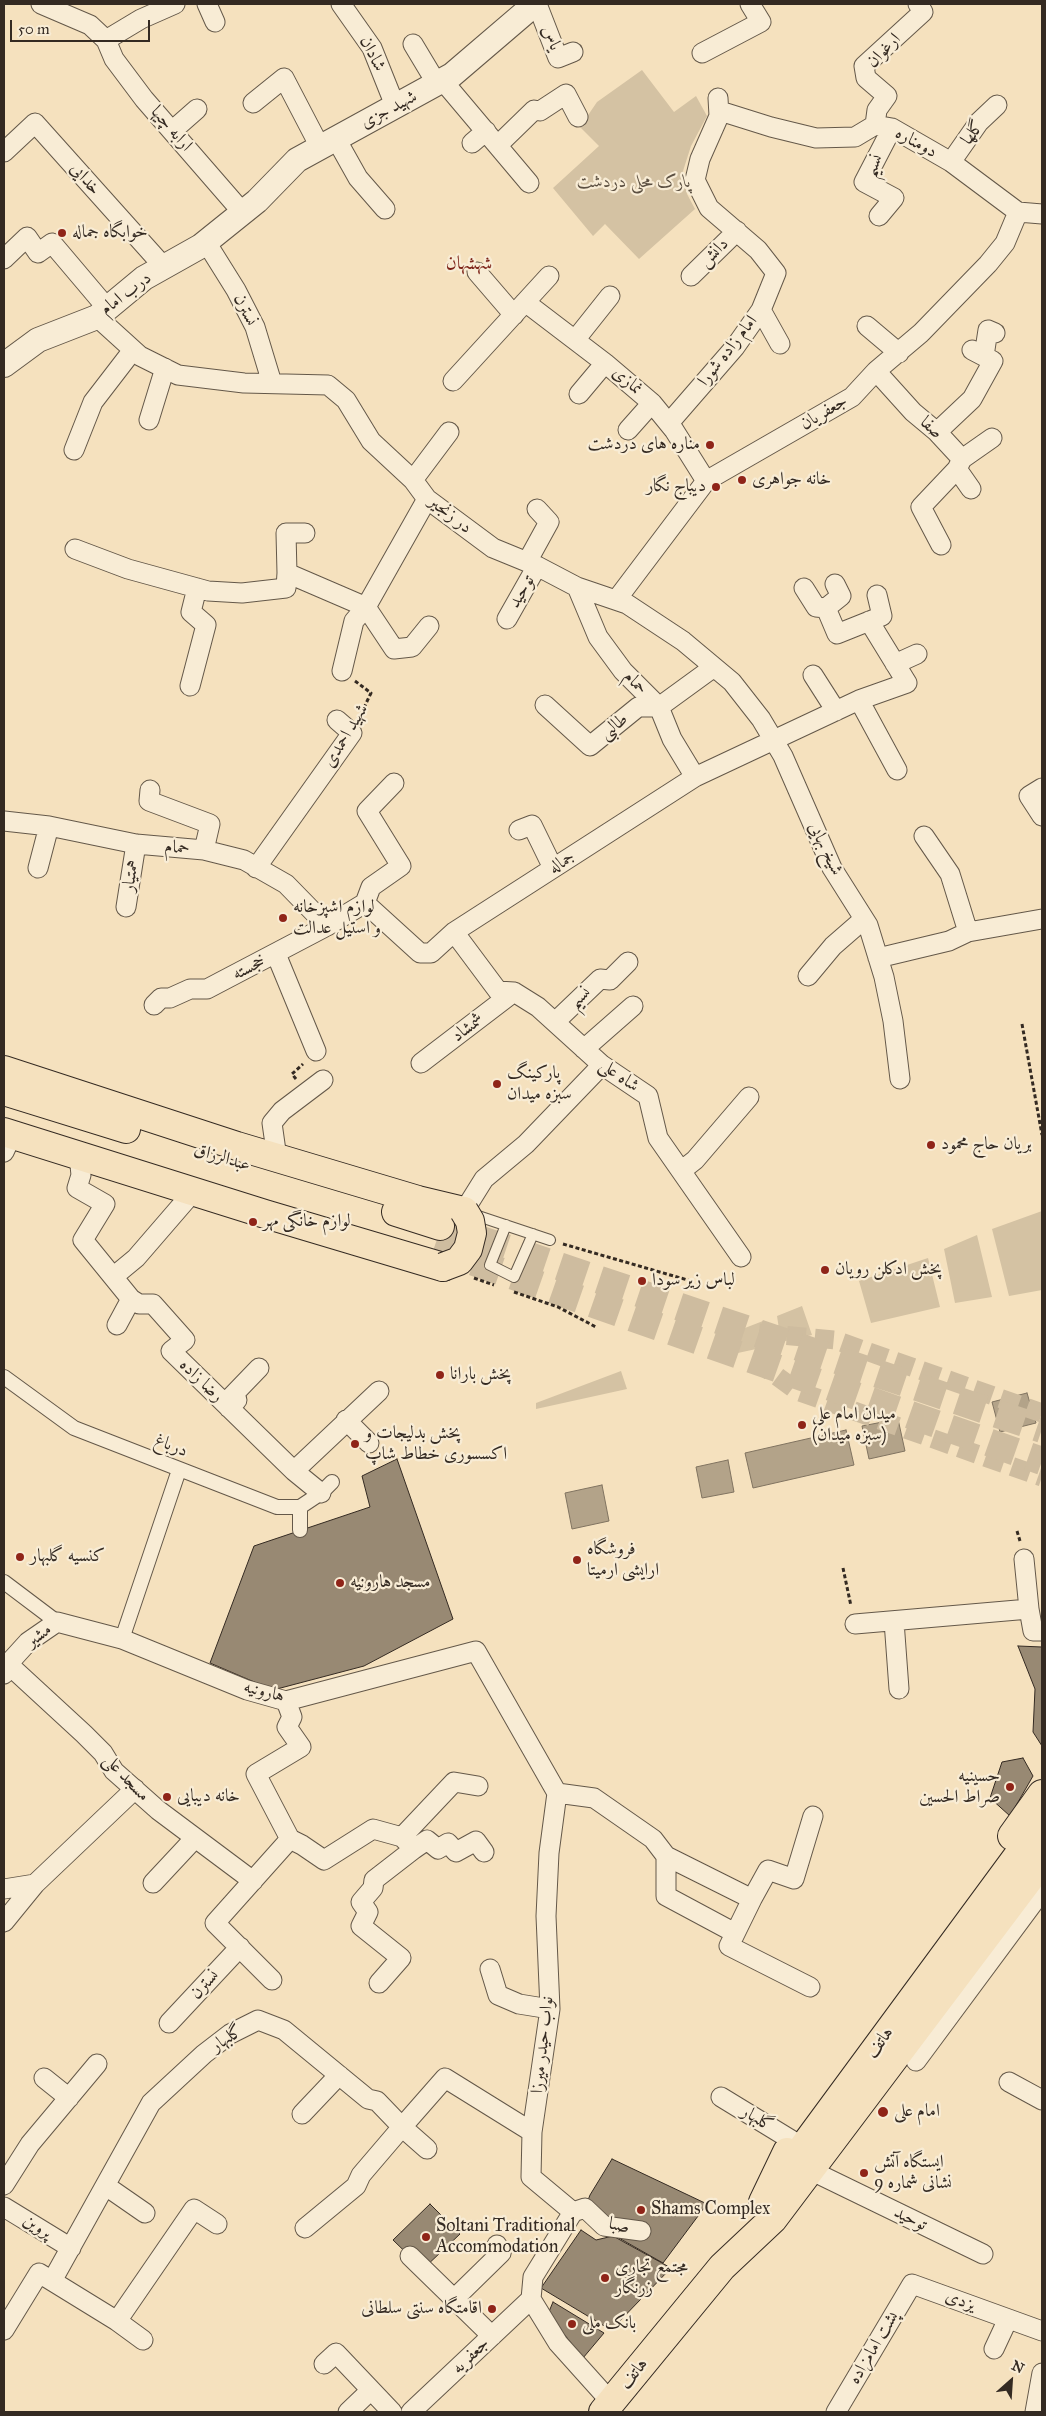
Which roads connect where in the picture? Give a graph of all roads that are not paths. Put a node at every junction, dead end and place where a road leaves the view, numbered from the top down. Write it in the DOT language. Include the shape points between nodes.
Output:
graph roads {
  1 [pos="42,4"];
  2 [pos="175,4"];
  3 [pos="206,4"];
  4 [pos="341,4"];
  5 [pos="533,4"];
  6 [pos="750,4"];
  7 [pos="918,4"];
  8 [pos="72,10"];
  9 [pos="216,22"];
  10 [pos="106,40"];
  11 [pos="413,44"];
  12 [pos="573,52"];
  13 [pos="702,53"];
  14 [pos="440,82"];
  15 [pos="253,103"];
  16 [pos="719,104"];
  17 [pos="997,105"];
  18 [pos="396,108"];
  19 [pos="197,109"];
  20 [pos="578,117"];
  21 [pos="884,126"];
  22 [pos="172,131"];
  23 [pos="328,142"];
  24 [pos="498,145"];
  25 [pos="4,152"];
  26 [pos="951,162"];
  27 [pos="529,184"];
  28 [pos="385,210"];
  29 [pos="1018,212"];
  30 [pos="243,213"];
  31 [pos="1042,214"];
  32 [pos="879,216"];
  33 [pos="737,231"];
  34 [pos="206,242"];
  35 [pos="7,249"];
  36 [pos="164,267"];
  37 [pos="477,272"];
  38 [pos="549,276"];
  39 [pos="691,276"];
  40 [pos="610,296"];
  41 [pos="519,308"];
  42 [pos="761,310"];
  43 [pos="102,313"];
  44 [pos="867,326"];
  45 [pos="995,333"];
  46 [pos="575,340"];
  47 [pos="780,344"];
  48 [pos="133,350"];
  49 [pos="899,353"];
  50 [pos="605,363"];
  51 [pos="4,365"];
  52 [pos="165,368"];
  53 [pos="876,371"];
  54 [pos="453,381"];
  55 [pos="272,383"];
  56 [pos="579,394"];
  57 [pos="652,403"];
  58 [pos="149,420"];
  59 [pos="669,423"];
  60 [pos="628,430"];
  61 [pos="449,432"];
  62 [pos="937,432"];
  63 [pos="992,438"];
  64 [pos="74,450"];
  65 [pos="959,464"];
  66 [pos="413,480"];
  67 [pos="706,481"];
  68 [pos="971,489"];
  69 [pos="427,499"];
  70 [pos="537,509"];
  71 [pos="305,533"];
  72 [pos="941,545"];
  73 [pos="76,549"];
  74 [pos="532,564"];
  75 [pos="287,573"];
  76 [pos="835,584"];
  77 [pos="577,587"];
  78 [pos="197,588"];
  79 [pos="804,588"];
  80 [pos="877,595"];
  81 [pos="617,599"];
  82 [pos="366,607"];
  83 [pos="826,608"];
  84 [pos="507,619"];
  85 [pos="869,621"];
  86 [pos="429,626"];
  87 [pos="917,654"];
  88 [pos="895,664"];
  89 [pos="714,667"];
  90 [pos="342,671"];
  91 [pos="813,675"];
  92 [pos="190,686"];
  93 [pos="859,700"];
  94 [pos="545,705"];
  95 [pos="659,707"];
  96 [pos="836,711"];
  97 [pos="337,720"];
  98 [pos="773,740"];
  99 [pos="898,770"];
  100 [pos="696,777"];
  101 [pos="394,783"];
  102 [pos="1042,788"];
  103 [pos="150,790"];
  104 [pos="1042,816"];
  105 [pos="4,821"];
  106 [pos="49,826"];
  107 [pos="519,830"];
  108 [pos="924,836"];
  109 [pos="136,844"];
  110 [pos="204,850"];
  111 [pos="38,868"];
  112 [pos="256,868"];
  113 [pos="553,868"];
  114 [pos="365,903"];
  115 [pos="126,907"];
  116 [pos="864,919"];
  117 [pos="1042,919"];
  118 [pos="327,926"];
  119 [pos="454,932"];
  120 [pos="968,932"];
  121 [pos="276,954"];
  122 [pos="878,958"];
  123 [pos="628,962"];
  124 [pos="808,976"];
  125 [pos="514,992"];
  126 [pos="154,1005"];
  127 [pos="633,1006"];
  128 [pos="555,1022"];
  129 [pos="584,1049"];
  130 [pos="316,1051"];
  131 [pos="421,1064"];
  132 [pos="602,1065"];
  133 [pos="4,1070"];
  134 [pos="323,1080"];
  135 [pos="900,1080"];
  136 [pos="4,1091"];
  137 [pos="750,1097"];
  138 [pos="6,1134"];
  139 [pos="79,1156"];
  140 [pos="277,1158"];
  141 [pos="681,1171"];
  142 [pos="193,1192"];
  143 [pos="464,1211"];
  144 [pos="506,1225"];
  145 [pos="533,1234"];
  146 [pos="550,1240"];
  147 [pos="439,1247"];
  148 [pos="741,1257"];
  149 [pos="113,1277"];
  150 [pos="131,1299"];
  151 [pos="118,1325"];
  152 [pos="259,1368"];
  153 [pos="4,1377"];
  154 [pos="379,1391"];
  155 [pos="230,1408"];
  156 [pos="346,1420"];
  157 [pos="369,1443"];
  158 [pos="179,1470"];
  159 [pos="294,1471"];
  160 [pos="326,1487"];
  161 [pos="300,1507"];
  162 [pos="300,1530"];
  163 [pos="1024,1559"];
  164 [pos="4,1582"];
  165 [pos="1028,1609"];
  166 [pos="894,1620"];
  167 [pos="57,1622"];
  168 [pos="855,1624"];
  169 [pos="1042,1631"];
  170 [pos="122,1639"];
  171 [pos="6,1669"];
  172 [pos="899,1689"];
  173 [pos="286,1701"];
  174 [pos="478,1786"];
  175 [pos="135,1789"];
  176 [pos="557,1793"];
  177 [pos="1042,1794"];
  178 [pos="813,1816"];
  179 [pos="1042,1823"];
  180 [pos="195,1838"];
  181 [pos="290,1839"];
  182 [pos="408,1843"];
  183 [pos="484,1852"];
  184 [pos="666,1856"];
  185 [pos="1042,1862"];
  186 [pos="253,1881"];
  187 [pos="153,1883"];
  188 [pos="35,1884"];
  189 [pos="4,1888"];
  190 [pos="1042,1891"];
  191 [pos="752,1899"];
  192 [pos="4,1922"];
  193 [pos="735,1933"];
  194 [pos="240,1947"];
  195 [pos="490,1969"];
  196 [pos="272,1980"];
  197 [pos="379,1982"];
  198 [pos="810,1987"];
  199 [pos="550,2008"];
  200 [pos="170,2024"];
  201 [pos="916,2061"];
  202 [pos="97,2064"];
  203 [pos="339,2075"];
  204 [pos="44,2078"];
  205 [pos="1009,2082"];
  206 [pos="721,2097"];
  207 [pos="69,2098"];
  208 [pos="1042,2100"];
  209 [pos="302,2114"];
  210 [pos="402,2127"];
  211 [pos="532,2132"];
  212 [pos="793,2141"];
  213 [pos="427,2149"];
  214 [pos="810,2170"];
  215 [pos="4,2185"];
  216 [pos="106,2186"];
  217 [pos="763,2202"];
  218 [pos="4,2207"];
  219 [pos="573,2212"];
  220 [pos="145,2213"];
  221 [pos="217,2224"];
  222 [pos="305,2228"];
  223 [pos="641,2231"];
  224 [pos="497,2245"];
  225 [pos="71,2248"];
  226 [pos="983,2254"];
  227 [pos="410,2256"];
  228 [pos="722,2267"];
  229 [pos="52,2281"];
  230 [pos="912,2284"];
  231 [pos="454,2299"];
  232 [pos="531,2299"];
  233 [pos="1008,2319"];
  234 [pos="117,2321"];
  235 [pos="4,2330"];
  236 [pos="1042,2331"];
  237 [pos="492,2336"];
  238 [pos="142,2340"];
  239 [pos="994,2349"];
  240 [pos="324,2364"];
  241 [pos="1042,2373"];
  242 [pos="371,2390"];
  243 [pos="607,2407"];
  244 [pos="348,2412"];
  245 [pos="392,2412"];
  246 [pos="411,2412"];
  247 [pos="836,2412"];
  248 [pos="1034,2412"];
  1 -- 8 [label="street"];
  2 -- 10 [label="street"];
  3 -- 9 [label="street"];
  4 -- 18 [label="street, شادان" via="372,48"];
  5 -- 12 [label="street, یاس" via="558,58"];
  5 -- 14 [label="street, شهید جزی"];
  6 -- 13 [label="street" via="760,22"];
  7 -- 21 [label="street, ارغوان" via="924,12 864,66 866,78 887,96 877,110"];
  8 -- 10 [label="street"];
  10 -- 22 [label="street, ارابه چیها" via="114,59"];
  11 -- 14 [label="street"];
  14 -- 18 [label="street, شهید جزی"];
  14 -- 24 [label="street" via="479,137"];
  15 -- 23 [label="street" via="284,78"];
  16 -- 21 [label="street, دومناره" via="771,127 816,138 855,137"];
  16 -- 33 [label="street, امام زاده شورا" via="695,180 709,208"];
  17 -- 26 [label="street, گلها" via="980,122"];
  18 -- 23 [label="street, شهید جزی"];
  19 -- 22 [label="street"];
  20 -- 24 [label="street" via="566,94 540,110 534,110"];
  21 -- 26 [label="street, دومناره"];
  21 -- 32 [label="street, نسیم" via="864,182 894,198"];
  22 -- 30 [label="street, ارابه چیها"];
  23 -- 28 [label="street"];
  23 -- 30 [label="street, شهید جزی" via="297,160"];
  24 -- 27 [label="street"];
  25 -- 36 [label="street, خدایی" via="35,123"];
  26 -- 29 [label="street, دومناره"];
  29 -- 31 [label="street"];
  29 -- 49 [label="street, جعفریان" via="1005,243 988,264"];
  30 -- 34 [label="street, درب امام"];
  33 -- 39 [label="street, دانش"];
  33 -- 42 [label="street, امام زاده شورا" via="776,273"];
  34 -- 36 [label="street, درب امام"];
  34 -- 55 [label="street, نسترن" via="236,290 254,327"];
  35 -- 43 [label="street, در زنجیر" via="27,237 38,253 52,243"];
  36 -- 43 [label="street, درب امام" via="144,278"];
  37 -- 41 [label="street, نمازی"];
  38 -- 41 [label="street"];
  40 -- 46 [label="street"];
  41 -- 46 [label="street, نمازی"];
  41 -- 54 [label="street"];
  42 -- 47 [label="street"];
  42 -- 59 [label="street, امام زاده شورا" via="735,347"];
  43 -- 48 [label="street, در زنجیر"];
  43 -- 51 [label="street, درب امام" via="38,340"];
  44 -- 49 [label="street"];
  45 -- 62 [label="street" via="988,330 978,353 993,361 972,399"];
  46 -- 50 [label="street, نمازی"];
  48 -- 52 [label="street, در زنجیر"];
  48 -- 64 [label="street" via="93,402"];
  49 -- 53 [label="street, جعفریان"];
  50 -- 56 [label="street"];
  50 -- 57 [label="street, نمازی"];
  52 -- 55 [label="street, در زنجیر" via="178,375"];
  52 -- 58 [label="street"];
  53 -- 62 [label="street, صفا" via="913,412"];
  53 -- 67 [label="street, جعفریان" via="852,397"];
  55 -- 66 [label="street, در زنجیر" via="328,385 346,400 371,441"];
  57 -- 59 [label="street, نمازی"];
  57 -- 60 [label="street"];
  59 -- 67 [label="street, نمازی"];
  61 -- 66 [label="street"];
  62 -- 65 [label="street, صفا"];
  63 -- 65 [label="street"];
  65 -- 68 [label="street, صفا"];
  65 -- 72 [label="street" via="921,507"];
  66 -- 69 [label="street, در زنجیر"];
  67 -- 81 [label="street, جعفریان"];
  69 -- 74 [label="street, در زنجیر" via="493,548"];
  69 -- 82 [label="street"];
  70 -- 74 [label="street, توحید" via="549,522"];
  71 -- 75 [label="street" via="286,533"];
  73 -- 78 [label="street" via="128,569"];
  74 -- 77 [label="street, در زنجیر"];
  74 -- 84 [label="street, توحید"];
  75 -- 78 [label="street" via="286,588 242,593"];
  75 -- 82 [label="street"];
  76 -- 83 [label="street" via="841,596"];
  77 -- 81 [label="street, در زنجیر"];
  77 -- 95 [label="street, حمام" via="598,637 623,671"];
  78 -- 92 [label="street" via="191,612 206,625"];
  79 -- 83 [label="street" via="816,608"];
  80 -- 85 [label="street" via="882,616"];
  81 -- 89 [label="street, در زنجیر" via="684,641"];
  82 -- 86 [label="street" via="394,649 412,647"];
  82 -- 90 [label="street" via="354,621"];
  83 -- 85 [label="street" via="838,634"];
  85 -- 88 [label="street"];
  87 -- 88 [label="street"];
  88 -- 93 [label="street, جماله" via="907,684"];
  89 -- 95 [label="street"];
  89 -- 98 [label="street, در زنجیر" via="732,682 761,718"];
  91 -- 96 [label="street"];
  93 -- 96 [label="street, جماله"];
  93 -- 99 [label="street"];
  94 -- 95 [label="street, طالبی" via="590,746 638,707"];
  95 -- 100 [label="street, حمام" via="672,739"];
  96 -- 98 [label="street, جماله"];
  97 -- 112 [label="street, شهید احمدی" via="352,733"];
  98 -- 100 [label="street, جماله"];
  98 -- 116 [label="street, شیخ بهایی" via="832,868"];
  100 -- 113 [label="street, جماله"];
  101 -- 114 [label="street" via="366,811 401,866 371,888"];
  102 -- 104 [label="street" via="1029,796"];
  103 -- 110 [label="street" via="149,801 210,824"];
  105 -- 106 [label="street, حمام"];
  106 -- 109 [label="street, حمام"];
  106 -- 111 [label="street"];
  107 -- 113 [label="street" via="532,825"];
  108 -- 120 [label="street" via="950,874"];
  109 -- 110 [label="street, حمام"];
  109 -- 115 [label="street, همتیار"];
  110 -- 112 [label="street, حمام" via="244,860"];
  112 -- 118 [label="street, حمام" via="286,884"];
  113 -- 119 [label="street, جماله"];
  114 -- 118 [label="street"];
  114 -- 119 [label="street, جماله" via="420,953 431,953"];
  116 -- 122 [label="street, شیخ بهایی"];
  116 -- 124 [label="street" via="833,946"];
  117 -- 120 [label="street"];
  118 -- 121 [label="street"];
  119 -- 125 [label="street, شاه علی" via="498,991"];
  120 -- 122 [label="street" via="949,941"];
  121 -- 126 [label="street, خجسته" via="207,989 190,989 170,998 161,998"];
  121 -- 130 [label="street, خجسته"];
  122 -- 135 [label="street, شیخ بهایی" via="893,1021"];
  123 -- 128 [label="street, نسیم" via="610,980 600,979"];
  125 -- 128 [label="street, شاه علی"];
  125 -- 131 [label="street, شمشاد"];
  127 -- 129 [label="street"];
  128 -- 129 [label="street, شاه علی"];
  129 -- 132 [label="street, شاه علی"];
  132 -- 141 [label="street, شاه علی" via="648,1096 658,1138"];
  132 -- 143 [label="street" via="526,1144 484,1179"];
  133 -- 140 [label="main road"];
  134 -- 140 [label="street" via="282,1111 272,1123"];
  136 -- 147 [label="main road, عبدالرزاق"];
  137 -- 141 [label="street" via="696,1160"];
  138 -- 139 [label="main road"];
  138 -- 147 [label="main road, عبدالرزاق"];
  139 -- 142 [label="main road"];
  139 -- 149 [label="street" via="82,1176 77,1188 105,1204 83,1240"];
  140 -- 143 [label="main road"];
  141 -- 148 [label="street, شاه علی"];
  142 -- 147 [label="main road"];
  142 -- 149 [label="street" via="136,1258"];
  143 -- 144 [label="lane"];
  143 -- 147 [label="main road, bridge" via="472,1233 468,1249 459,1261"];
  144 -- 145 [label="lane"];
  144 -- 145 [label="lane" via="490,1265 514,1277"];
  145 -- 146 [label="lane"];
  149 -- 150 [label="street"];
  150 -- 151 [label="street"];
  150 -- 155 [label="street, رضا زاده" via="139,1304 153,1304 185,1340 171,1351"];
  152 -- 155 [label="street" via="232,1396 237,1400"];
  153 -- 158 [label="street, درباغ" via="74,1428"];
  154 -- 156 [label="street"];
  155 -- 159 [label="street, رضا زاده"];
  156 -- 157 [label="street"];
  156 -- 159 [label="street"];
  158 -- 161 [label="street, درباغ" via="277,1507"];
  158 -- 170 [label="street"];
  159 -- 160 [label="street, رضا زاده"];
  160 -- 161 [label="street"];
  161 -- 162 [label="street"];
  163 -- 165 [label="street"];
  164 -- 167 [label="street"];
  165 -- 166 [label="street"];
  165 -- 169 [label="street" via="1033,1631"];
  166 -- 168 [label="street"];
  166 -- 172 [label="street"];
  167 -- 170 [label="street, هارونیه"];
  167 -- 171 [label="street, مشیر" via="28,1642"];
  170 -- 173 [label="street, هارونیه" via="246,1690"];
  171 -- 175 [label="street, مسجد علی" via="84,1734 103,1753 114,1771"];
  173 -- 176 [label="street, هارونیه" via="476,1651"];
  173 -- 181 [label="street" via="292,1717 287,1727 301,1747 256,1774"];
  174 -- 182 [label="street" via="454,1782"];
  175 -- 180 [label="street, مسجد علی"];
  175 -- 188 [label="street"];
  176 -- 184 [label="street" via="594,1798 653,1839"];
  176 -- 199 [label="street, نواب حیدر میرزا" via="549,1854 546,1916"];
  177 -- 212 [label="main road"];
  178 -- 191 [label="street" via="794,1879 768,1870"];
  179 -- 217 [label="main road, هاتف"];
  180 -- 186 [label="street, مسجد علی"];
  180 -- 187 [label="street"];
  181 -- 182 [label="street" via="324,1860 373,1829"];
  181 -- 186 [label="street"];
  182 -- 183 [label="street" via="427,1840 438,1849 448,1843 456,1852 476,1841"];
  182 -- 197 [label="street" via="374,1880 373,1888 361,1902 368,1912 361,1926 401,1958"];
  184 -- 191 [label="street"];
  184 -- 193 [label="street" via="666,1896"];
  185 -- 214 [label="main road, هاتف"];
  186 -- 194 [label="street" via="215,1923"];
  188 -- 189 [label="street"];
  188 -- 192 [label="street"];
  190 -- 201 [label="street"];
  191 -- 193 [label="street"];
  193 -- 198 [label="street" via="729,1946"];
  194 -- 196 [label="street"];
  194 -- 200 [label="street, نسترن"];
  195 -- 199 [label="street" via="498,1996 519,2004"];
  199 -- 211 [label="street, نواب حیدر میرزا"];
  202 -- 207 [label="street"];
  203 -- 209 [label="street"];
  203 -- 210 [label="street, گلبهار" via="368,2099 377,2101"];
  203 -- 216 [label="street, گلبهار" via="284,2030 258,2020 230,2034 204,2054 151,2103"];
  204 -- 207 [label="street"];
  205 -- 208 [label="street"];
  206 -- 212 [label="street, گلبهار"];
  207 -- 215 [label="street" via="30,2144"];
  210 -- 211 [label="street" via="446,2078"];
  210 -- 213 [label="street, گلبهار"];
  210 -- 222 [label="street" via="361,2175 356,2186"];
  211 -- 219 [label="street, نواب حیدر میرزا" via="531,2177"];
  212 -- 217 [label="main road"];
  214 -- 226 [label="street, توحید"];
  214 -- 228 [label="main road, هاتف" via="773,2219"];
  216 -- 220 [label="street"];
  216 -- 225 [label="street, گلبهار"];
  217 -- 228 [label="main road, هاتف"];
  218 -- 225 [label="street, پروین"];
  219 -- 223 [label="street, صبا" via="585,2208 604,2226"];
  219 -- 232 [label="street" via="534,2277"];
  221 -- 234 [label="street" via="194,2209"];
  224 -- 231 [label="street" via="502,2253"];
  225 -- 229 [label="street, گلبهار"];
  227 -- 231 [label="street"];
  228 -- 243 [label="main road, هاتف"];
  229 -- 234 [label="street"];
  229 -- 235 [label="street" via="39,2273"];
  230 -- 233 [label="street, یزدی"];
  230 -- 247 [label="street, پشت امامزاده"];
  231 -- 237 [label="street"];
  232 -- 237 [label="street, جعفریه"];
  232 -- 243 [label="street" via="558,2343"];
  233 -- 236 [label="street, یزدی"];
  233 -- 239 [label="street"];
  234 -- 238 [label="street"];
  237 -- 246 [label="street, جعفریه"];
  240 -- 242 [label="street" via="336,2353"];
  241 -- 248 [label="street"];
  242 -- 244 [label="street"];
  242 -- 245 [label="street"];
}
